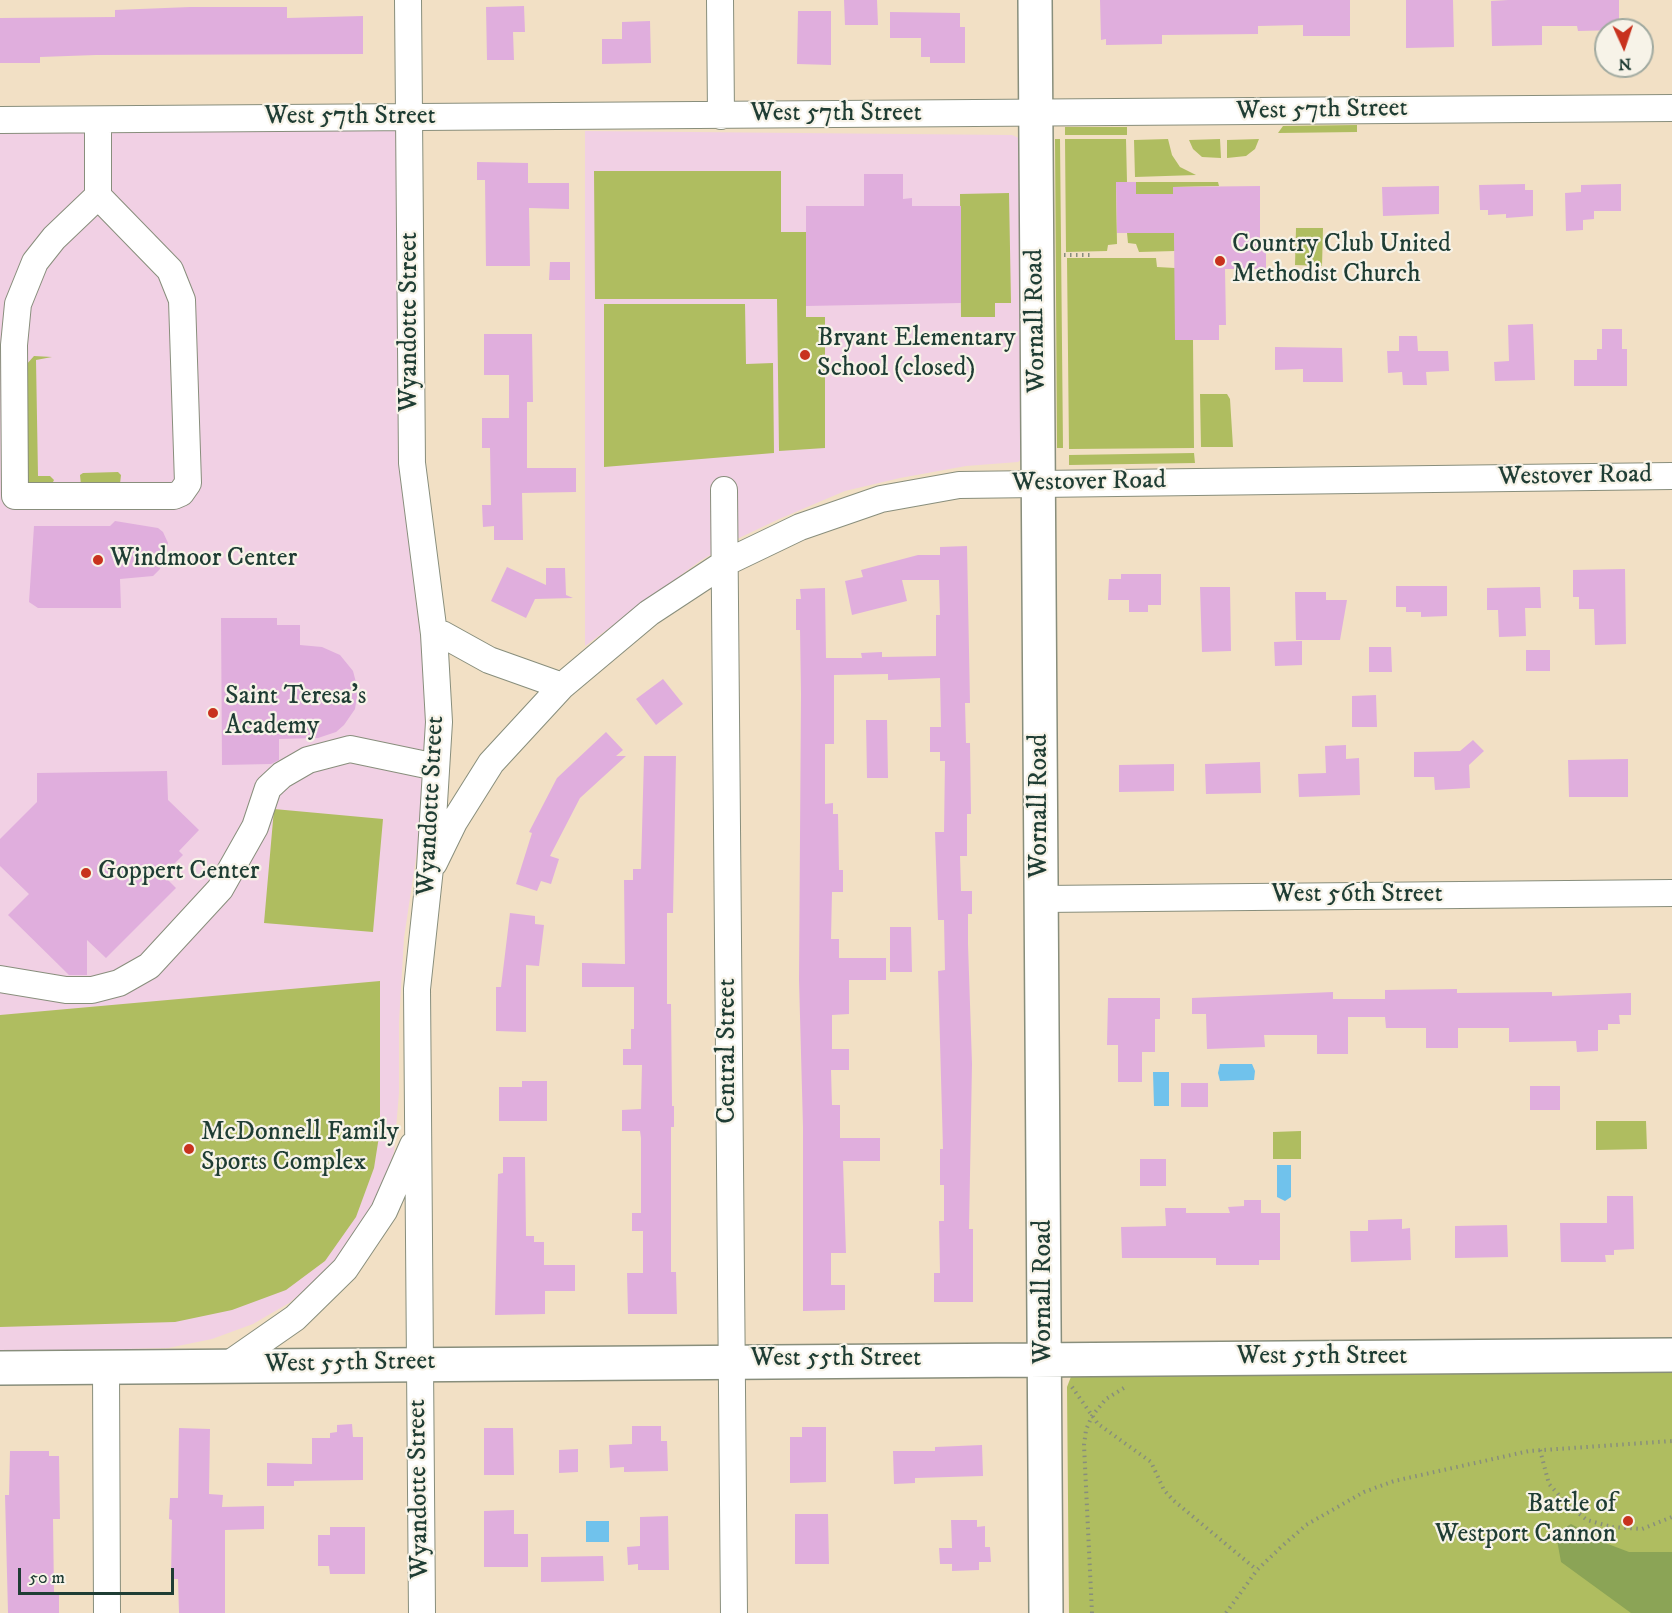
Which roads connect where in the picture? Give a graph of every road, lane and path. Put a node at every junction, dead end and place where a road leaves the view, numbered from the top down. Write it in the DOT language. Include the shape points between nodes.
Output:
graph roads {
  1 [pos="408,0"];
  2 [pos="720,0"];
  3 [pos="1035,0"];
  4 [pos="1672,108"];
  5 [pos="1036,114"];
  6 [pos="721,116"];
  7 [pos="409,118"];
  8 [pos="0,120"];
  9 [pos="98,120"];
  10 [pos="98,196"];
  11 [pos="1064,255"];
  12 [pos="1092,255"];
  13 [pos="1672,476"];
  14 [pos="1038,483"];
  15 [pos="724,490"];
  16 [pos="725,563"];
  17 [pos="434,634"];
  18 [pos="562,686"];
  19 [pos="436,767"];
  20 [pos="430,867"];
  21 [pos="1672,893"];
  22 [pos="1042,899"];
  23 [pos="0,979"];
  24 [pos="417,1135"];
  25 [pos="1672,1355"];
  26 [pos="732,1361"];
  27 [pos="418,1364"];
  28 [pos="226,1366"];
  29 [pos="106,1367"];
  30 [pos="0,1368"];
  31 [pos="1056,1370"];
  32 [pos="1131,1384"];
  33 [pos="1092,1416"];
  34 [pos="1672,1441"];
  35 [pos="1540,1450"];
  36 [pos="1672,1517"];
  37 [pos="1257,1570"];
  38 [pos="107,1613"];
  39 [pos="422,1613"];
  40 [pos="734,1613"];
  41 [pos="1046,1613"];
  42 [pos="1092,1613"];
  43 [pos="1226,1613"];
  1 -- 7 [label="street, Wyandotte Street"];
  2 -- 6 [label="street"];
  3 -- 5 [label="main road, Wornall Road"];
  4 -- 5 [label="street, West 57th Street"];
  5 -- 6 [label="street, West 57th Street"];
  5 -- 14 [label="main road, Wornall Road"];
  6 -- 7 [label="street, West 57th Street"];
  7 -- 9 [label="street, West 57th Street"];
  7 -- 17 [label="street, Wyandotte Street" via="412,463"];
  8 -- 9 [label="street, West 57th Street"];
  9 -- 10 [label="street"];
  10 -- 10 [label="street" via="35,262 18,304 14,345 15,496 174,496 188,483 182,300 170,270"];
  11 -- 12 [label="path"];
  13 -- 14 [label="street, Westover Road"];
  14 -- 16 [label="street, Westover Road" via="959,485 881,499 800,527"];
  14 -- 22 [label="main road, Wornall Road"];
  15 -- 16 [label="street, Central Street"];
  16 -- 18 [label="street, Westover Road" via="649,613"];
  16 -- 26 [label="street, Central Street"];
  17 -- 18 [label="street" via="442,634 489,660"];
  17 -- 19 [label="street, Wyandotte Street" via="439,722"];
  18 -- 20 [label="street, Westover Road" via="491,763 454,822 439,859"];
  19 -- 20 [label="street, Wyandotte Street"];
  19 -- 23 [label="street" via="350,748 308,760 268,788 255,827 220,889 149,966 119,983 92,990 66,990"];
  20 -- 24 [label="street, Wyandotte Street" via="417,989"];
  21 -- 22 [label="street, West 56th Street"];
  22 -- 31 [label="main road, Wornall Road"];
  24 -- 27 [label="street, Wyandotte Street"];
  24 -- 28 [label="street" via="384,1211 345,1269 295,1318"];
  25 -- 31 [label="main road, West 55th Street"];
  26 -- 27 [label="main road, West 55th Street"];
  26 -- 31 [label="main road, West 55th Street"];
  26 -- 40 [label="street, Central Street"];
  27 -- 28 [label="main road, West 55th Street"];
  27 -- 39 [label="street, Wyandotte Street"];
  28 -- 29 [label="main road, West 55th Street"];
  29 -- 30 [label="main road, West 55th Street"];
  29 -- 38 [label="street"];
  31 -- 33 [label="path"];
  31 -- 41 [label="main road, Wornall Road"];
  32 -- 33 [label="path" via="1106,1399"];
  33 -- 37 [label="path" via="1151,1462 1164,1490"];
  33 -- 42 [label="path" via="1084,1445"];
  34 -- 35 [label="path"];
  35 -- 36 [label="path" via="1550,1484 1587,1520 1642,1529"];
  35 -- 37 [label="path" via="1455,1466 1364,1492 1305,1525"];
  37 -- 43 [label="path"];
}
